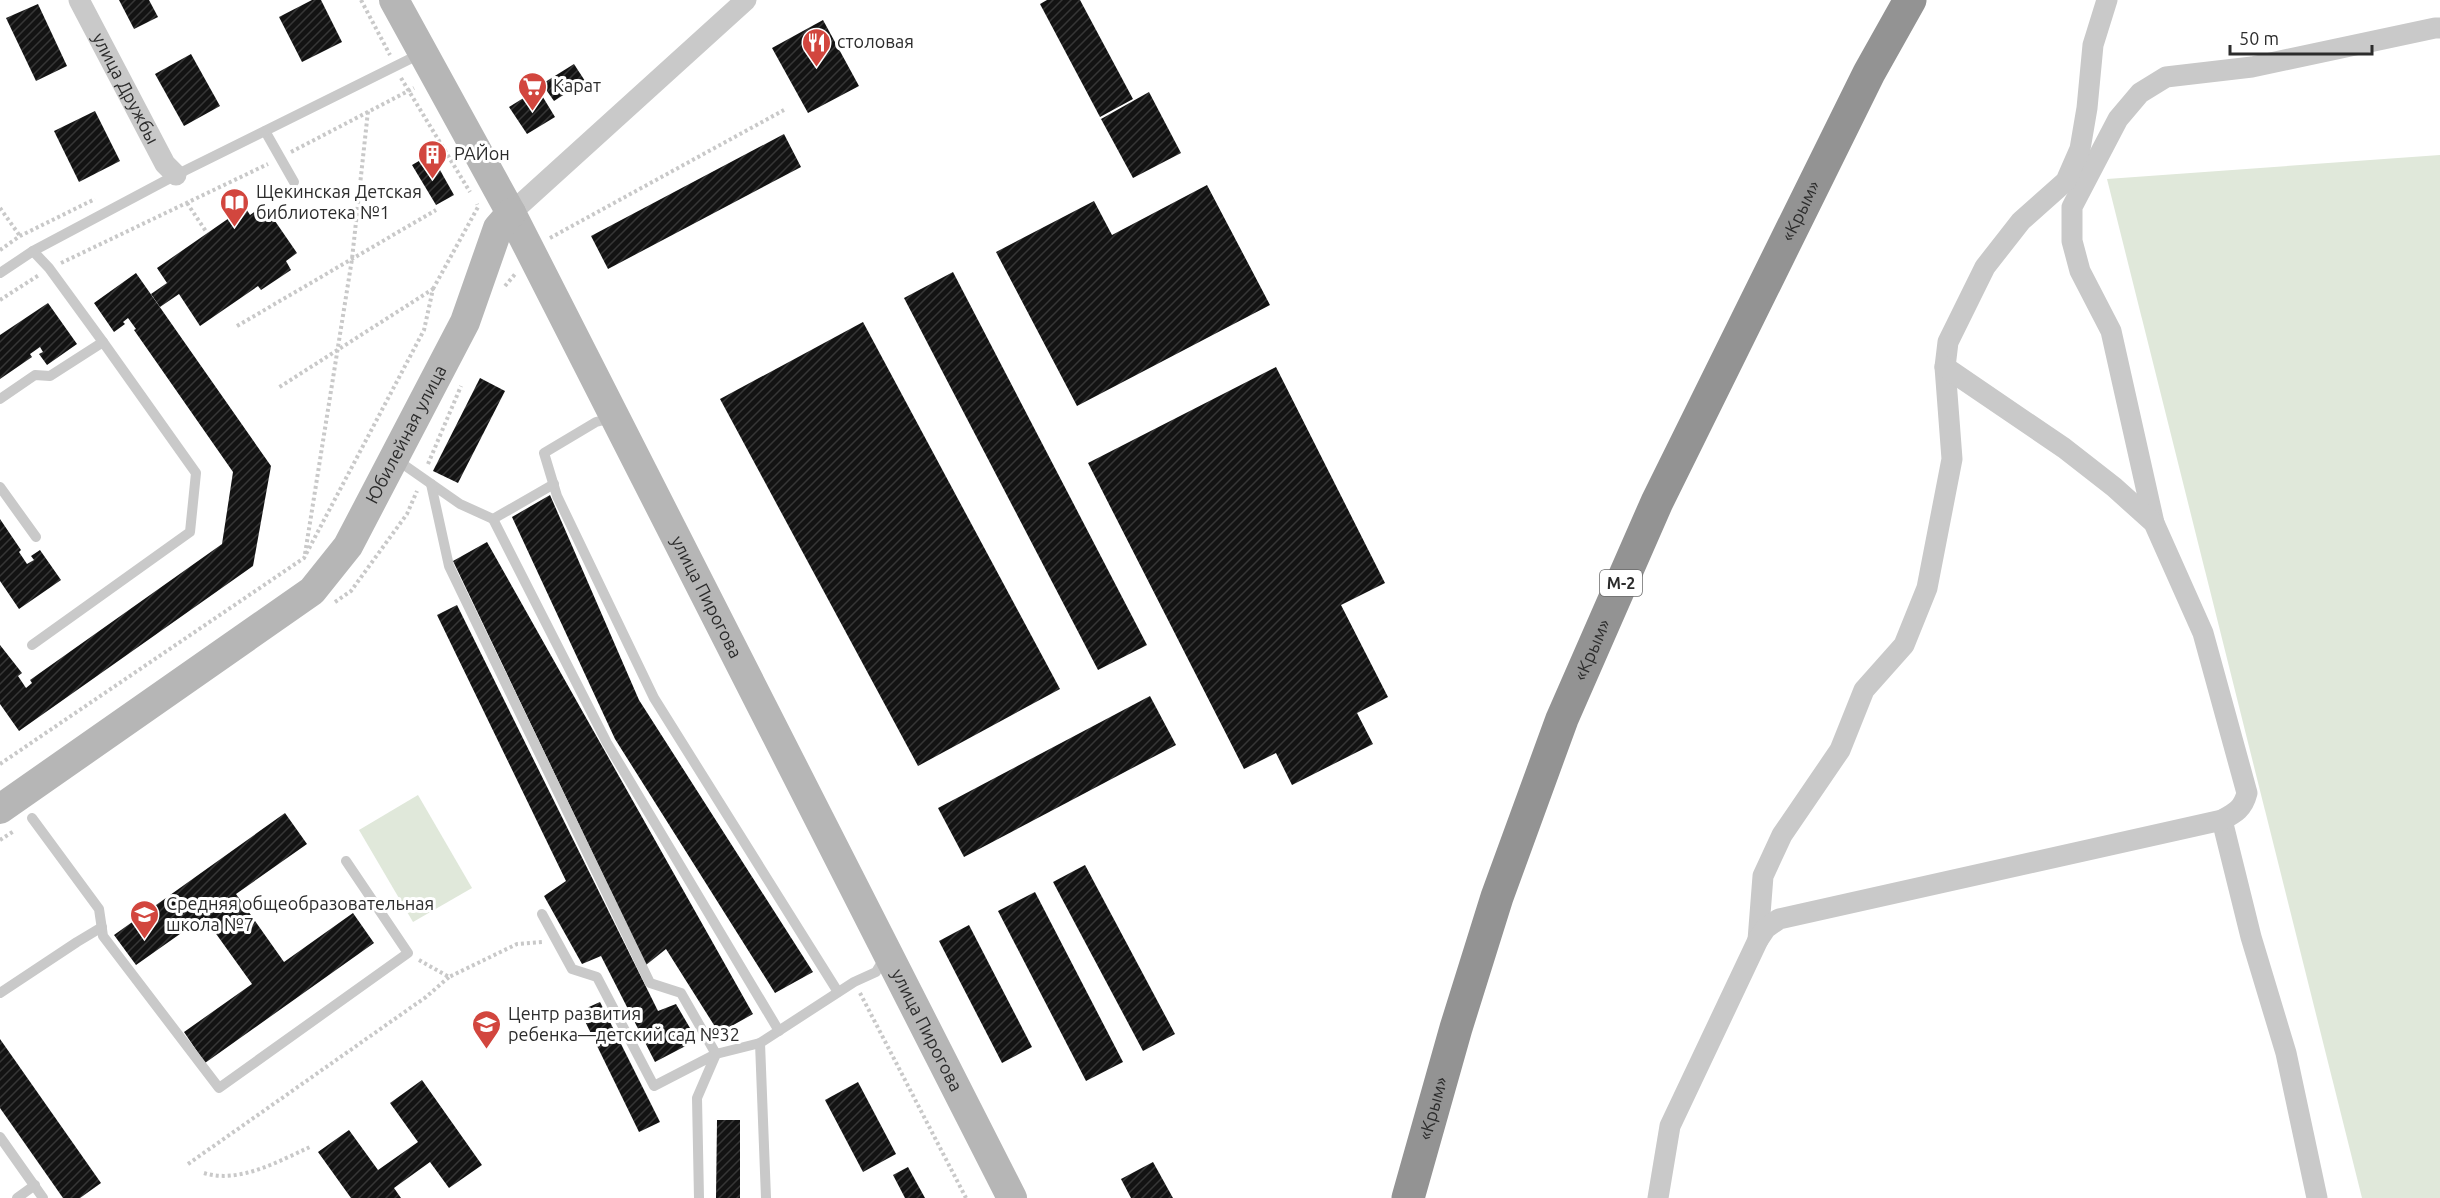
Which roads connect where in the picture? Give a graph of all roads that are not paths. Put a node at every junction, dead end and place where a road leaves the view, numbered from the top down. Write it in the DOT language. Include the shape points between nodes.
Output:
graph roads {
  1 [pos="79,0"];
  2 [pos="394,0"];
  3 [pos="746,0"];
  4 [pos="1910,0"];
  5 [pos="2107,0"];
  6 [pos="2438,30"];
  7 [pos="430,65"];
  8 [pos="2087,108"];
  9 [pos="2118,119"];
  10 [pos="265,131"];
  11 [pos="176,175"];
  12 [pos="294,182"];
  13 [pos="511,213"];
  14 [pos="33,251"];
  15 [pos="0,273"];
  16 [pos="103,342"];
  17 [pos="1945,367"];
  18 [pos="0,399"];
  19 [pos="615,417"];
  20 [pos="394,458"];
  21 [pos="431,484"];
  22 [pos="554,484"];
  23 [pos="0,487"];
  24 [pos="494,519"];
  25 [pos="2154,523"];
  26 [pos="36,537"];
  27 [pos="32,645"];
  28 [pos="0,809"];
  29 [pos="32,818"];
  30 [pos="2222,820"];
  31 [pos="346,861"];
  32 [pos="542,914"];
  33 [pos="102,927"];
  34 [pos="1758,940"];
  35 [pos="889,952"];
  36 [pos="838,992"];
  37 [pos="0,993"];
  38 [pos="779,1031"];
  39 [pos="760,1043"];
  40 [pos="716,1054"];
  41 [pos="0,1137"];
  42 [pos="35,1185"];
  43 [pos="17,1198"];
  44 [pos="43,1198"];
  45 [pos="699,1198"];
  46 [pos="766,1198"];
  47 [pos="1012,1198"];
  48 [pos="1408,1198"];
  49 [pos="1658,1198"];
  50 [pos="2317,1198"];
  1 -- 11 [label="street, улица Дружбы" via="165,164"];
  2 -- 7 [label="street, улица Пирогова"];
  3 -- 13 [label="street, Юбилейная улица"];
  4 -- 48 [label="highway, «Крым» / М-2" via="1864,84 1657,502 1562,719 1497,897"];
  5 -- 8 [label="street" via="2094,45"];
  6 -- 9 [label="street" via="2252,67 2166,77 2140,93"];
  7 -- 10 [label="lane" via="396,66"];
  7 -- 13 [label="street, улица Пирогова"];
  8 -- 9 [label="street"];
  8 -- 17 [label="street" via="2080,149 2066,181 2021,220 1985,267 1948,342"];
  9 -- 25 [label="street" via="2072,207 2072,241 2080,272 2112,331"];
  10 -- 11 [label="lane"];
  10 -- 12 [label="lane"];
  11 -- 14 [label="lane"];
  13 -- 19 [label="street, улица Пирогова"];
  13 -- 20 [label="street, Юбилейная улица" via="498,228 465,322"];
  14 -- 15 [label="lane"];
  14 -- 16 [label="lane"];
  16 -- 18 [label="lane" via="50,376 35,375"];
  16 -- 27 [label="lane" via="196,473 190,532"];
  17 -- 25 [label="street" via="2064,448"];
  17 -- 34 [label="street" via="1952,459 1927,588 1904,645 1864,690 1840,750 1772,855 1762,876"];
  19 -- 22 [label="lane" via="596,422 544,453"];
  19 -- 35 [label="street, улица Пирогова"];
  20 -- 21 [label="lane"];
  20 -- 28 [label="street, Юбилейная улица" via="348,546 312,591"];
  21 -- 24 [label="lane" via="460,504"];
  21 -- 40 [label="lane" via="449,566 650,983 681,993"];
  22 -- 24 [label="lane"];
  22 -- 36 [label="lane" via="654,698"];
  23 -- 26 [label="lane"];
  24 -- 38 [label="lane" via="607,742"];
  25 -- 30 [label="street" via="2203,633 2247,793 2239,811"];
  29 -- 33 [label="lane" via="99,909"];
  30 -- 34 [label="street" via="1779,919"];
  30 -- 50 [label="street" via="2251,937 2286,1053"];
  31 -- 33 [label="lane" via="408,953 219,1088 103,936"];
  32 -- 40 [label="lane" via="572,969 597,978 654,1086"];
  33 -- 37 [label="lane"];
  34 -- 49 [label="street" via="1670,1126"];
  35 -- 36 [label="lane" via="876,972"];
  35 -- 47 [label="street, улица Пирогова"];
  36 -- 38 [label="lane"];
  38 -- 39 [label="lane"];
  39 -- 40 [label="lane"];
  39 -- 46 [label="lane"];
  40 -- 45 [label="lane" via="697,1098"];
  41 -- 42 [label="lane"];
  42 -- 43 [label="lane"];
  42 -- 44 [label="lane"];
}
